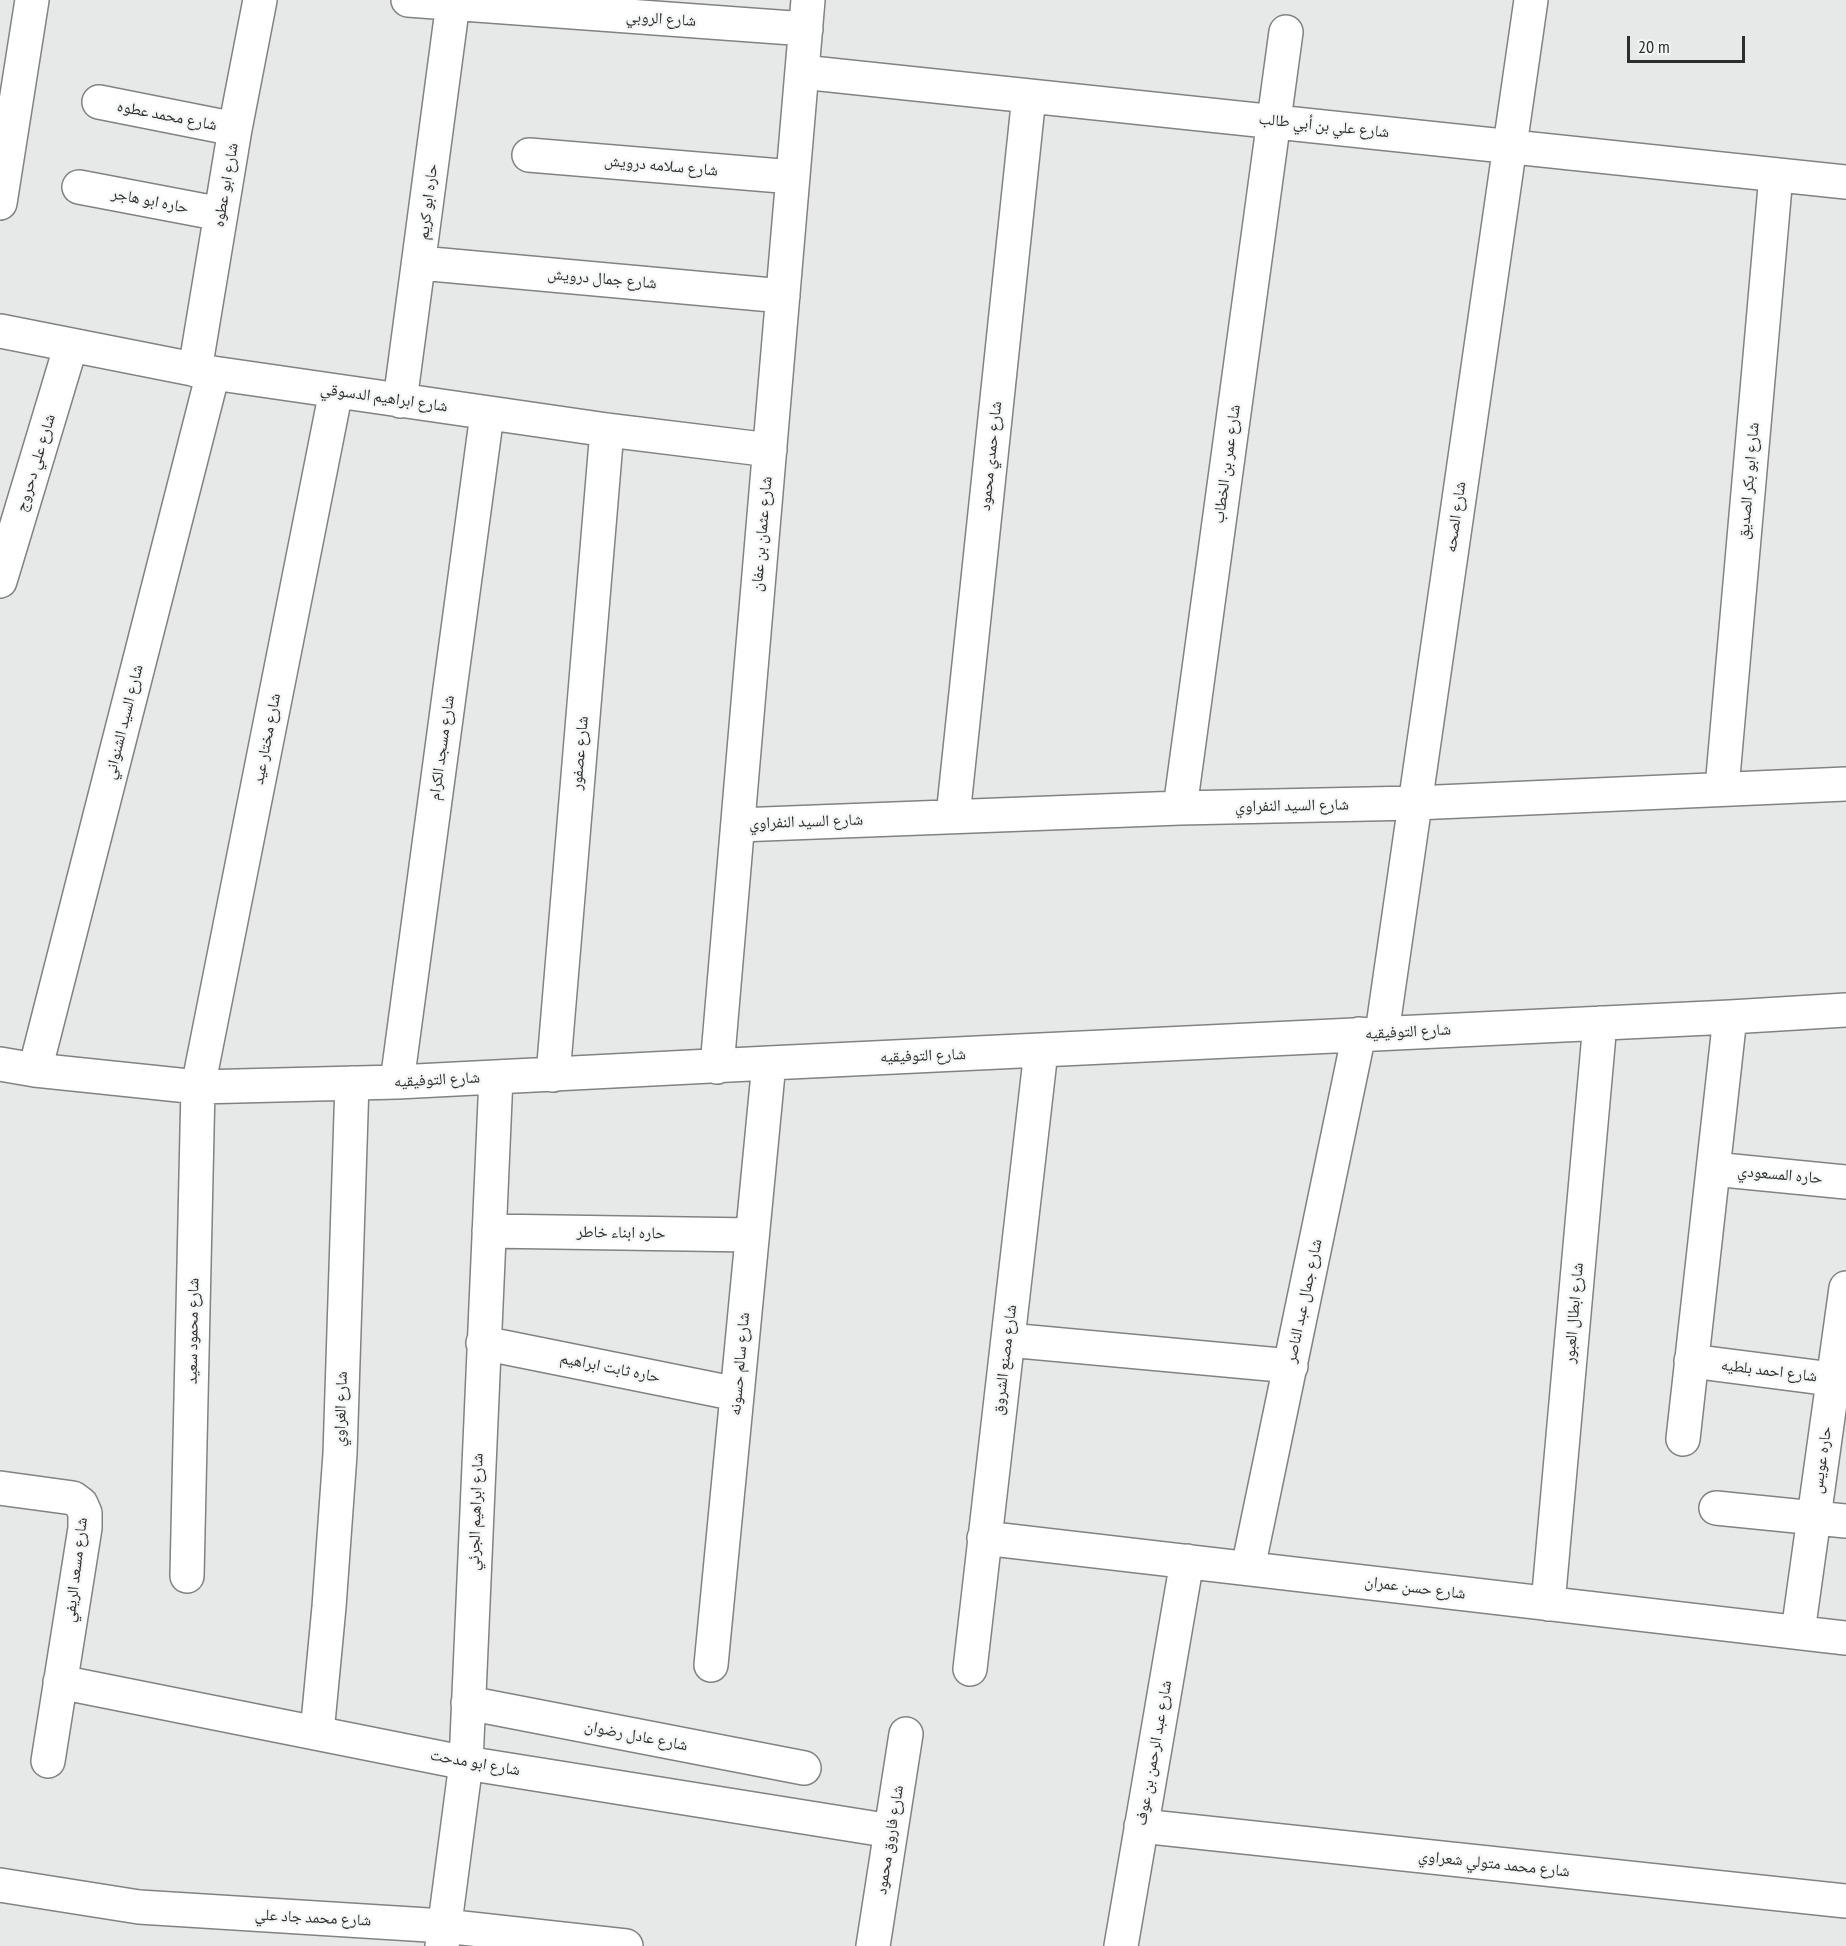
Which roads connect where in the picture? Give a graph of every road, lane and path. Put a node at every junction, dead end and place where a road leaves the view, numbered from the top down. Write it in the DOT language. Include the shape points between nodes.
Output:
graph roads {
  1 [pos="32,0"];
  2 [pos="260,0"];
  3 [pos="408,0"];
  4 [pos="1531,0"];
  5 [pos="453,3"];
  6 [pos="807,15"];
  7 [pos="1286,32"];
  8 [pos="802,72"];
  9 [pos="1029,96"];
  10 [pos="99,102"];
  11 [pos="1275,120"];
  12 [pos="235,129"];
  13 [pos="1510,146"];
  14 [pos="529,155"];
  15 [pos="1776,175"];
  16 [pos="793,177"];
  17 [pos="1846,182"];
  18 [pos="79,187"];
  19 [pos="0,203"];
  20 [pos="221,214"];
  21 [pos="420,263"];
  22 [pos="783,296"];
  23 [pos="0,332"];
  24 [pos="71,345"];
  25 [pos="204,372"];
  26 [pos="336,391"];
  27 [pos="400,401"];
  28 [pos="487,414"];
  29 [pos="608,430"];
  30 [pos="770,450"];
  31 [pos="0,581"];
  32 [pos="1846,783"];
  33 [pos="1722,788"];
  34 [pos="1415,803"];
  35 [pos="1180,808"];
  36 [pos="953,816"];
  37 [pos="738,825"];
  38 [pos="1846,1010"];
  39 [pos="1730,1017"];
  40 [pos="1600,1023"];
  41 [pos="1371,1034"];
  42 [pos="1041,1051"];
  43 [pos="769,1063"];
  44 [pos="0,1064"];
  45 [pos="717,1067"];
  46 [pos="35,1070"];
  47 [pos="553,1075"];
  48 [pos="496,1077"];
  49 [pos="397,1082"];
  50 [pos="352,1083"];
  51 [pos="198,1087"];
  52 [pos="1713,1169"];
  53 [pos="1846,1182"];
  54 [pos="489,1231"];
  55 [pos="752,1235"];
  56 [pos="1846,1288"];
  57 [pos="1008,1340"];
  58 [pos="483,1342"];
  59 [pos="1691,1361"];
  60 [pos="1291,1366"];
  61 [pos="1840,1380"];
  62 [pos="737,1394"];
  63 [pos="1683,1438"];
  64 [pos="0,1488"];
  65 [pos="1716,1508"];
  66 [pos="1830,1520"];
  67 [pos="984,1538"];
  68 [pos="1187,1561"];
  69 [pos="1248,1568"];
  70 [pos="187,1576"];
  71 [pos="1548,1604"];
  72 [pos="1798,1632"];
  73 [pos="1846,1638"];
  74 [pos="711,1665"];
  75 [pos="970,1669"];
  76 [pos="60,1682"];
  77 [pos="468,1703"];
  78 [pos="317,1733"];
  79 [pos="906,1734"];
  80 [pos="48,1761"];
  81 [pos="466,1763"];
  82 [pos="804,1768"];
  83 [pos="1142,1826"];
  84 [pos="891,1831"];
  85 [pos="0,1885"];
  86 [pos="1846,1901"];
  87 [pos="443,1936"];
  88 [pos="626,1946"];
  89 [pos="873,1946"];
  90 [pos="1121,1946"];
  1 -- 19 [label="street"];
  2 -- 12 [label="street, شارع ابو عطوه"];
  3 -- 5 [label="street, شارع الروبي"];
  4 -- 13 [label="street, شارع الصحه"];
  5 -- 6 [label="street, شارع الروبي"];
  5 -- 21 [label="street, حاره ابو كريم"];
  6 -- 8 [label="street, شارع عثمان بن عفان"];
  7 -- 11 [label="street, شارع عمر بن الخطاب"];
  8 -- 9 [label="street, شارع علي بن أبي طالب"];
  8 -- 16 [label="street, شارع عثمان بن عفان"];
  9 -- 11 [label="street, شارع علي بن أبي طالب"];
  9 -- 36 [label="street, شارع حمدي محمود"];
  10 -- 12 [label="street, شارع محمد عطوه"];
  11 -- 13 [label="street, شارع علي بن أبي طالب"];
  11 -- 35 [label="street, شارع عمر بن الخطاب"];
  12 -- 20 [label="street, شارع ابو عطوه"];
  13 -- 15 [label="street, شارع علي بن أبي طالب"];
  13 -- 34 [label="street, شارع الصحه"];
  14 -- 16 [label="street, شارع سلامه درويش"];
  15 -- 17 [label="street, شارع علي بن أبي طالب"];
  15 -- 33 [label="street, شارع ابو بكر الصديق"];
  16 -- 22 [label="street, شارع عثمان بن عفان"];
  18 -- 20 [label="street, حاره ابو هاجر"];
  20 -- 25 [label="street, شارع ابو عطوه"];
  21 -- 22 [label="street, شارع جمال درويش"];
  21 -- 27 [label="street, حاره ابو كريم"];
  22 -- 30 [label="street, شارع عثمان بن عفان"];
  23 -- 24 [label="street, شارع ابراهيم الدسوقي"];
  24 -- 25 [label="street, شارع ابراهيم الدسوقي"];
  24 -- 31 [label="street, شارع علي دحروج"];
  25 -- 26 [label="street, شارع ابراهيم الدسوقي"];
  25 -- 46 [label="street, شارع السيد الشنواني"];
  26 -- 27 [label="street, شارع ابراهيم الدسوقي"];
  26 -- 51 [label="street, شارع مختار عيد"];
  27 -- 28 [label="street, شارع ابراهيم الدسوقي"];
  28 -- 29 [label="street, شارع ابراهيم الدسوقي"];
  28 -- 49 [label="street, شارع مسجد الكرام"];
  29 -- 30 [label="street, شارع ابراهيم الدسوقي"];
  29 -- 47 [label="street, شارع عصفور"];
  30 -- 37 [label="street, شارع عثمان بن عفان"];
  32 -- 33 [label="street, شارع السيد النفراوي"];
  33 -- 34 [label="street, شارع السيد النفراوي"];
  34 -- 35 [label="street, شارع السيد النفراوي"];
  34 -- 41 [label="street, شارع الصحه"];
  35 -- 36 [label="street, شارع السيد النفراوي"];
  36 -- 37 [label="street, شارع السيد النفراوي"];
  37 -- 45 [label="street, شارع عثمان بن عفان"];
  38 -- 39 [label="street, شارع التوفيقيه"];
  39 -- 40 [label="street, شارع التوفيقيه"];
  39 -- 52 [label="street"];
  40 -- 41 [label="street, شارع التوفيقيه"];
  40 -- 71 [label="street, شارع ابطال العبور"];
  41 -- 42 [label="street, شارع التوفيقيه"];
  41 -- 60 [label="street, شارع جمال عبد الناصر"];
  42 -- 43 [label="street, شارع التوفيقيه"];
  42 -- 57 [label="street, شارع مصنع الشروق"];
  43 -- 45 [label="street, شارع التوفيقيه"];
  43 -- 55 [label="street, شارع سالم حسونه"];
  44 -- 46 [label="street, شارع التوفيقيه"];
  45 -- 47 [label="street, شارع التوفيقيه"];
  46 -- 51 [label="street, شارع التوفيقيه"];
  47 -- 48 [label="street, شارع التوفيقيه"];
  48 -- 49 [label="street, شارع التوفيقيه"];
  48 -- 54 [label="street, شارع ابراهيم الجرئي"];
  49 -- 50 [label="street, شارع التوفيقيه"];
  50 -- 51 [label="street, شارع التوفيقيه"];
  50 -- 78 [label="street, شارع الغراوي" via="340,1454"];
  51 -- 70 [label="street, شارع محمود سعيد"];
  52 -- 53 [label="street, حاره المسعودي"];
  52 -- 59 [label="street"];
  54 -- 55 [label="street, حاره ابناء خاطر"];
  54 -- 58 [label="street, شارع ابراهيم الجرئي"];
  55 -- 62 [label="street, شارع سالم حسونه"];
  56 -- 61 [label="street, حاره عويس"];
  57 -- 60 [label="street"];
  57 -- 67 [label="street, شارع مصنع الشروق"];
  58 -- 62 [label="street, حاره ثابت ابراهيم"];
  58 -- 77 [label="street, شارع ابراهيم الجرئي"];
  59 -- 61 [label="street, شارع احمد بلطيه"];
  59 -- 63 [label="street"];
  60 -- 69 [label="street, شارع جمال عبد الناصر"];
  61 -- 66 [label="street, حاره عويس"];
  62 -- 74 [label="street, شارع سالم حسونه"];
  64 -- 76 [label="street, شارع مسعد الريفي" via="72,1498 85,1513"];
  65 -- 66 [label="street"];
  66 -- 72 [label="street, حاره عويس"];
  67 -- 68 [label="street, شارع حسن عمران"];
  67 -- 75 [label="street, شارع مصنع الشروق"];
  68 -- 69 [label="street, شارع حسن عمران"];
  68 -- 83 [label="street, شارع عبد الرحمن بن عوف"];
  69 -- 71 [label="street, شارع حسن عمران"];
  71 -- 72 [label="street, شارع حسن عمران"];
  72 -- 73 [label="street, شارع حسن عمران"];
  76 -- 78 [label="street, شارع ابو مدحت"];
  76 -- 80 [label="street, شارع مسعد الريفي"];
  77 -- 81 [label="street, شارع ابراهيم الجرئي"];
  77 -- 82 [label="street, شارع عادل رضوان"];
  78 -- 81 [label="street, شارع ابو مدحت"];
  79 -- 84 [label="street, شارع فاروق محمود"];
  81 -- 84 [label="street, شارع ابو مدحت"];
  81 -- 87 [label="street, شارع ابراهيم الجرئي"];
  83 -- 86 [label="street, شارع محمد متولي شعراوي"];
  83 -- 90 [label="street, شارع عبد الرحمن بن عوف"];
  84 -- 89 [label="street, شارع فاروق محمود"];
  85 -- 87 [label="street, شارع محمد جاد علي" via="139,1907"];
  87 -- 88 [label="street, شارع محمد جاد علي"];
}
